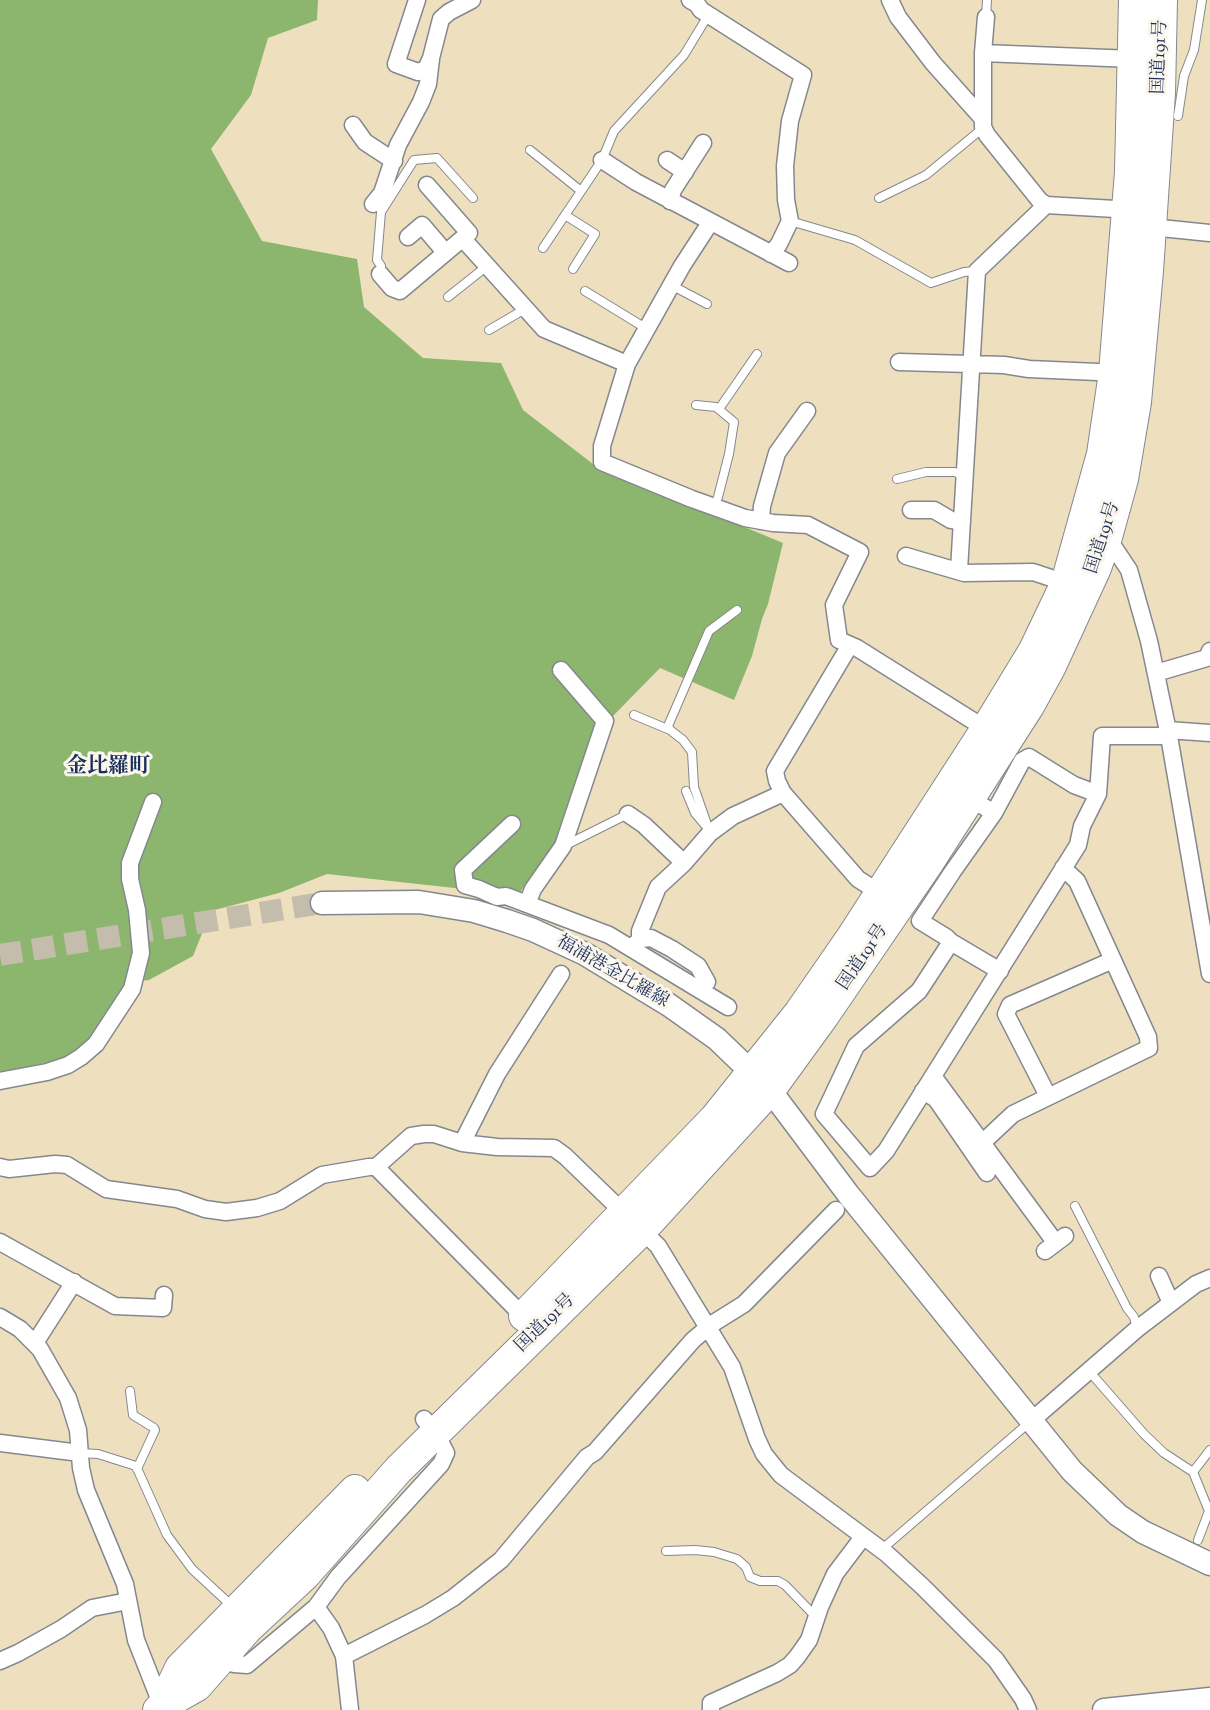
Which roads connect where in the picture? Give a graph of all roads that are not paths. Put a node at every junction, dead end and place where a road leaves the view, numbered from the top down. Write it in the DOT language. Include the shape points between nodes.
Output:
graph roads {
  1 [pos="417,0"];
  2 [pos="472,0"];
  3 [pos="690,0"];
  4 [pos="890,0"];
  5 [pos="987,0"];
  6 [pos="1134,0"];
  7 [pos="1162,0"];
  8 [pos="1202,0"];
  9 [pos="709,15"];
  10 [pos="986,17"];
  11 [pos="983,53"];
  12 [pos="431,58"];
  13 [pos="1133,60"];
  14 [pos="1171,93"];
  15 [pos="1178,116"];
  16 [pos="983,123"];
  17 [pos="353,125"];
  18 [pos="703,142"];
  19 [pos="530,150"];
  20 [pos="602,160"];
  21 [pos="667,160"];
  22 [pos="394,161"];
  23 [pos="685,172"];
  24 [pos="427,185"];
  25 [pos="581,191"];
  26 [pos="473,198"];
  27 [pos="879,198"];
  28 [pos="670,201"];
  29 [pos="1046,205"];
  30 [pos="378,206"];
  31 [pos="565,215"];
  32 [pos="1143,216"];
  33 [pos="790,221"];
  34 [pos="710,223"];
  35 [pos="1210,233"];
  36 [pos="408,237"];
  37 [pos="463,238"];
  38 [pos="543,248"];
  39 [pos="445,252"];
  40 [pos="771,254"];
  41 [pos="789,263"];
  42 [pos="488,265"];
  43 [pos="573,269"];
  44 [pos="977,271"];
  45 [pos="380,274"];
  46 [pos="671,285"];
  47 [pos="585,291"];
  48 [pos="448,297"];
  49 [pos="706,304"];
  50 [pos="525,309"];
  51 [pos="647,329"];
  52 [pos="489,330"];
  53 [pos="757,354"];
  54 [pos="899,362"];
  55 [pos="627,364"];
  56 [pos="970,364"];
  57 [pos="1126,373"];
  58 [pos="696,405"];
  59 [pos="719,409"];
  60 [pos="807,411"];
  61 [pos="966,477"];
  62 [pos="897,479"];
  63 [pos="714,507"];
  64 [pos="911,510"];
  65 [pos="760,521"];
  66 [pos="962,522"];
  67 [pos="1095,532"];
  68 [pos="906,556"];
  69 [pos="959,570"];
  70 [pos="1066,583"];
  71 [pos="737,610"];
  72 [pos="850,645"];
  73 [pos="1210,651"];
  74 [pos="561,670"];
  75 [pos="1156,673"];
  76 [pos="634,715"];
  77 [pos="986,729"];
  78 [pos="670,730"];
  79 [pos="1168,733"];
  80 [pos="1210,733"];
  81 [pos="686,791"];
  82 [pos="783,794"];
  83 [pos="1098,794"];
  84 [pos="153,802"];
  85 [pos="982,806"];
  86 [pos="628,814"];
  87 [pos="512,824"];
  88 [pos="710,833"];
  89 [pos="562,846"];
  90 [pos="684,863"];
  91 [pos="1063,868"];
  92 [pos="880,893"];
  93 [pos="322,903"];
  94 [pos="527,904"];
  95 [pos="951,942"];
  96 [pos="635,944"];
  97 [pos="1113,960"];
  98 [pos="662,968"];
  99 [pos="1000,971"];
  100 [pos="561,974"];
  101 [pos="1210,974"];
  102 [pos="707,982"];
  103 [pos="644,990"];
  104 [pos="933,1076"];
  105 [pos="0,1081"];
  106 [pos="761,1081"];
  107 [pos="923,1091"];
  108 [pos="1048,1096"];
  109 [pos="462,1143"];
  110 [pos="982,1143"];
  111 [pos="0,1167"];
  112 [pos="376,1167"];
  113 [pos="987,1173"];
  114 [pos="1075,1206"];
  115 [pos="836,1210"];
  116 [pos="633,1222"];
  117 [pos="0,1242"];
  118 [pos="1055,1243"];
  119 [pos="1159,1276"];
  120 [pos="1210,1278"];
  121 [pos="74,1282"];
  122 [pos="164,1295"];
  123 [pos="1172,1303"];
  124 [pos="0,1317"];
  125 [pos="531,1324"];
  126 [pos="709,1327"];
  127 [pos="1137,1329"];
  128 [pos="35,1344"];
  129 [pos="1089,1371"];
  130 [pos="130,1391"];
  131 [pos="1031,1421"];
  132 [pos="430,1425"];
  133 [pos="0,1443"];
  134 [pos="1210,1450"];
  135 [pos="80,1453"];
  136 [pos="137,1469"];
  137 [pos="1193,1472"];
  138 [pos="863,1537"];
  139 [pos="1198,1539"];
  140 [pos="881,1550"];
  141 [pos="666,1551"];
  142 [pos="1210,1564"];
  143 [pos="128,1600"];
  144 [pos="316,1607"];
  145 [pos="236,1610"];
  146 [pos="816,1617"];
  147 [pos="344,1656"];
  148 [pos="0,1660"];
  149 [pos="234,1664"];
  150 [pos="1210,1699"];
  151 [pos="161,1708"];
  152 [pos="350,1710"];
  153 [pos="711,1710"];
  154 [pos="1028,1710"];
  155 [pos="1104,1710"];
  1 -- 12 [label="street" via="396,64 418,72 426,69"];
  2 -- 12 [label="street" via="441,19"];
  3 -- 9 [label="street"];
  4 -- 16 [label="street" via="898,17"];
  5 -- 10 [label="lane"];
  6 -- 13 [label="highway, 国道191号"];
  7 -- 14 [label="highway, 国道191号"];
  8 -- 14 [label="lane" via="1194,50 1184,76"];
  9 -- 20 [label="lane" via="684,55 614,131"];
  9 -- 33 [label="street" via="803,75 790,121 785,166"];
  10 -- 11 [label="street"];
  11 -- 13 [label="street"];
  11 -- 16 [label="street"];
  12 -- 22 [label="street" via="428,84"];
  13 -- 32 [label="highway, 国道191号"];
  14 -- 15 [label="lane"];
  14 -- 32 [label="highway, 国道191号"];
  16 -- 27 [label="lane" via="931,171"];
  16 -- 29 [label="street"];
  17 -- 22 [label="street" via="365,142"];
  18 -- 23 [label="street"];
  19 -- 25 [label="lane"];
  20 -- 25 [label="lane"];
  20 -- 28 [label="street"];
  21 -- 23 [label="street"];
  22 -- 30 [label="street"];
  23 -- 28 [label="street"];
  24 -- 37 [label="street" via="469,233"];
  25 -- 31 [label="lane"];
  26 -- 30 [label="lane" via="437,158 414,160"];
  28 -- 34 [label="street"];
  29 -- 32 [label="street"];
  29 -- 44 [label="street"];
  30 -- 45 [label="lane"];
  31 -- 38 [label="lane"];
  31 -- 43 [label="lane" via="595,234"];
  32 -- 35 [label="street"];
  32 -- 57 [label="highway, 国道191号"];
  33 -- 40 [label="street"];
  33 -- 44 [label="lane" via="855,240 931,283"];
  34 -- 40 [label="street"];
  34 -- 46 [label="street"];
  36 -- 39 [label="street" via="422,225"];
  37 -- 39 [label="street"];
  37 -- 42 [label="street"];
  39 -- 45 [label="street" via="400,291"];
  40 -- 41 [label="street"];
  42 -- 48 [label="lane"];
  42 -- 50 [label="street"];
  44 -- 56 [label="street"];
  46 -- 49 [label="lane"];
  46 -- 51 [label="street"];
  47 -- 51 [label="lane"];
  50 -- 52 [label="lane"];
  50 -- 55 [label="street" via="537,324 552,333"];
  51 -- 55 [label="street"];
  53 -- 59 [label="lane"];
  54 -- 56 [label="street"];
  55 -- 63 [label="street" via="602,446 602,462"];
  56 -- 57 [label="street"];
  56 -- 61 [label="street"];
  57 -- 67 [label="highway, 国道191号" via="1135,411 1123,479"];
  58 -- 59 [label="lane"];
  59 -- 63 [label="lane" via="734,422"];
  60 -- 65 [label="street" via="777,453"];
  61 -- 62 [label="lane" via="955,472 926,472"];
  61 -- 66 [label="street"];
  63 -- 65 [label="street"];
  64 -- 66 [label="street" via="934,510"];
  65 -- 72 [label="street" via="808,525 860,552 834,604 839,640"];
  66 -- 69 [label="street"];
  67 -- 70 [label="highway, 国道191号"];
  67 -- 75 [label="street" via="1129,570"];
  67 -- 85 [label="highway, 国道191号" via="1081,604"];
  68 -- 69 [label="street"];
  69 -- 70 [label="street" via="1033,572"];
  70 -- 77 [label="highway, 国道191号" via="1034,650"];
  71 -- 78 [label="lane" via="709,631 668,726"];
  72 -- 77 [label="street"];
  72 -- 82 [label="street" via="775,771"];
  73 -- 75 [label="street" via="1207,658"];
  74 -- 89 [label="street" via="605,721"];
  75 -- 79 [label="street"];
  76 -- 78 [label="lane"];
  77 -- 92 [label="highway, 国道191号"];
  78 -- 88 [label="lane" via="692,752 694,788"];
  79 -- 80 [label="street"];
  79 -- 83 [label="street" via="1102,736"];
  79 -- 101 [label="street"];
  81 -- 88 [label="lane" via="695,813"];
  82 -- 88 [label="street" via="733,816"];
  82 -- 92 [label="street" via="858,879"];
  83 -- 85 [label="street" via="1074,785 1029,757"];
  83 -- 91 [label="street" via="1082,826 1078,845"];
  84 -- 105 [label="street" via="130,863 141,953 132,989 96,1044 81,1057 47,1072"];
  85 -- 95 [label="street" via="953,871 920,921"];
  85 -- 106 [label="highway, 国道191号" via="929,862 823,1017"];
  86 -- 89 [label="lane"];
  86 -- 90 [label="street"];
  87 -- 94 [label="street" via="463,870 465,885"];
  88 -- 90 [label="street"];
  89 -- 94 [label="street"];
  90 -- 96 [label="street" via="658,887"];
  91 -- 97 [label="street" via="1077,881"];
  91 -- 99 [label="street"];
  92 -- 106 [label="highway, 国道191号" via="799,1013"];
  93 -- 103 [label="street, 福浦港金比羅線" via="419,902 474,911 533,930 585,954"];
  94 -- 96 [label="street"];
  95 -- 99 [label="street"];
  95 -- 107 [label="street" via="919,991 856,1046 824,1114 870,1168 886,1151"];
  96 -- 98 [label="street"];
  96 -- 102 [label="street" via="651,939 672,949 698,966"];
  97 -- 108 [label="street" via="1148,1037 1149,1048"];
  97 -- 108 [label="street" via="1010,1005 1006,1014"];
  98 -- 102 [label="street" via="669,962"];
  98 -- 102 [label="street" via="725,1005 719,992"];
  98 -- 103 [label="street"];
  99 -- 104 [label="street"];
  100 -- 109 [label="street" via="497,1074"];
  103 -- 106 [label="street, 福浦港金比羅線" via="717,1039"];
  104 -- 107 [label="street"];
  104 -- 110 [label="street"];
  106 -- 116 [label="highway, 国道191号" via="715,1118"];
  106 -- 131 [label="street, 福浦港金比羅線"];
  107 -- 113 [label="street" via="936,1099"];
  108 -- 110 [label="street" via="1013,1114"];
  109 -- 112 [label="street" via="434,1134 411,1136"];
  109 -- 116 [label="street" via="554,1148"];
  110 -- 118 [label="street"];
  111 -- 112 [label="street" via="67,1165 106,1189 177,1199 226,1212 280,1201 322,1175"];
  112 -- 125 [label="street"];
  114 -- 127 [label="lane"];
  115 -- 126 [label="street" via="744,1304"];
  116 -- 125 [label="highway, 国道191号"];
  116 -- 126 [label="street" via="658,1246"];
  117 -- 121 [label="street"];
  119 -- 123 [label="street"];
  120 -- 123 [label="street"];
  121 -- 122 [label="street" via="116,1306 163,1308"];
  121 -- 128 [label="street"];
  123 -- 127 [label="street"];
  124 -- 128 [label="street"];
  125 -- 132 [label="highway, 国道191号"];
  126 -- 138 [label="street" via="732,1367 764,1454 781,1475"];
  126 -- 147 [label="street" via="587,1457 501,1560 453,1598"];
  127 -- 129 [label="street"];
  128 -- 135 [label="street" via="70,1404"];
  129 -- 131 [label="street"];
  129 -- 137 [label="lane" via="1144,1434"];
  130 -- 136 [label="lane" via="133,1415 155,1430"];
  131 -- 140 [label="lane"];
  131 -- 142 [label="street, 福浦港金比羅線" via="1072,1471 1126,1521"];
  132 -- 144 [label="street" via="446,1453 441,1464 338,1577"];
  132 -- 145 [label="highway, 国道191号"];
  132 -- 151 [label="highway, 国道191号" via="399,1468 305,1575 247,1629 197,1686"];
  133 -- 135 [label="street"];
  134 -- 137 [label="lane"];
  135 -- 136 [label="lane" via="98,1454"];
  135 -- 143 [label="street" via="86,1490"];
  136 -- 145 [label="lane" via="167,1535 192,1569"];
  137 -- 139 [label="lane" via="1209,1511"];
  138 -- 140 [label="street"];
  138 -- 146 [label="street" via="835,1574"];
  140 -- 154 [label="street" via="996,1660"];
  141 -- 146 [label="lane" via="704,1551 737,1559 750,1577 785,1585"];
  143 -- 148 [label="street" via="92,1608 61,1629"];
  143 -- 151 [label="street" via="136,1640"];
  144 -- 147 [label="street"];
  144 -- 149 [label="street" via="247,1665"];
  145 -- 151 [label="highway, 国道191号" via="180,1668"];
  146 -- 153 [label="street" via="809,1640 790,1665 714,1701"];
  147 -- 152 [label="street"];
  150 -- 155 [label="street"];
}
